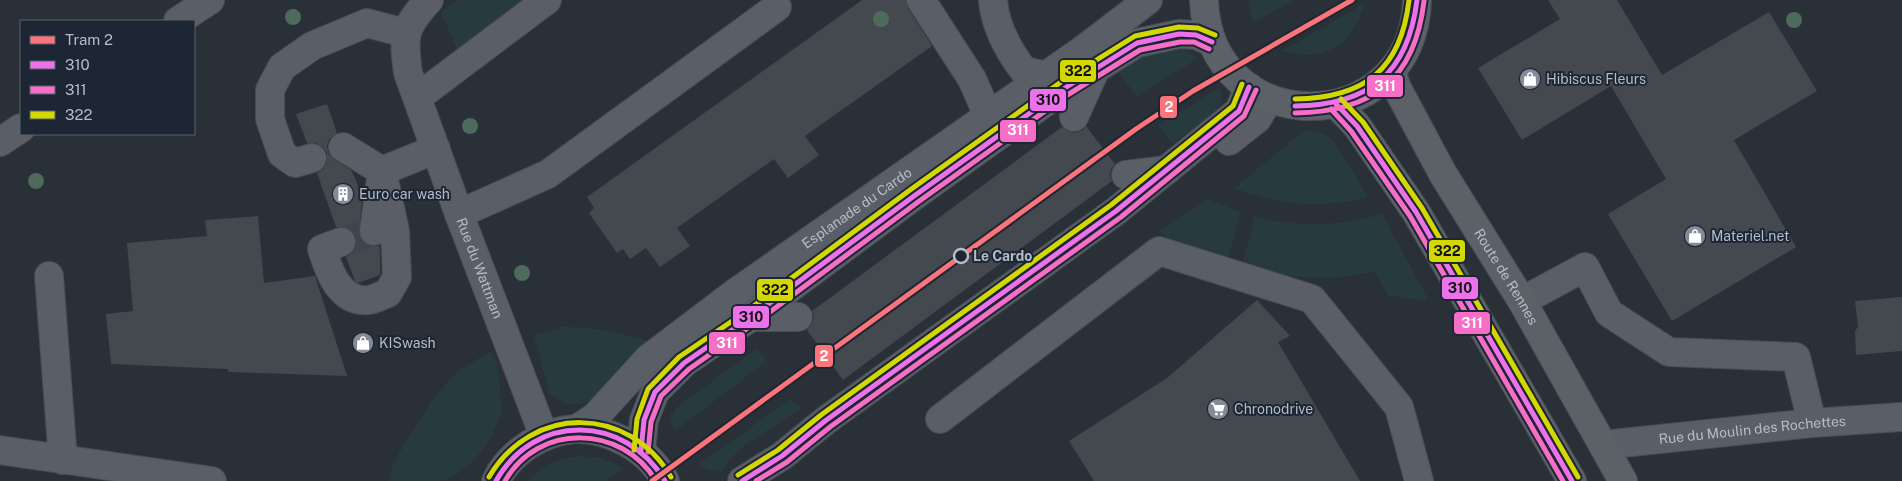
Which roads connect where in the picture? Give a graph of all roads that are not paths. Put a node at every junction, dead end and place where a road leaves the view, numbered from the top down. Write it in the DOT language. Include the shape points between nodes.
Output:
graph roads {
  1 [pos="210,0"];
  2 [pos="429,0"];
  3 [pos="546,0"];
  4 [pos="921,0"];
  5 [pos="993,0"];
  6 [pos="1148,0"];
  7 [pos="1204,0"];
  8 [pos="1422,6"];
  9 [pos="778,7"];
  10 [pos="180,20"];
  11 [pos="405,33"];
  12 [pos="1212,42"];
  13 [pos="1096,68"];
  14 [pos="1391,71"];
  15 [pos="1047,76"];
  16 [pos="1259,93"];
  17 [pos="418,97"];
  18 [pos="1336,104"];
  19 [pos="991,114"];
  20 [pos="1074,117"];
  21 [pos="20,129"];
  22 [pos="0,142"];
  23 [pos="343,147"];
  24 [pos="436,149"];
  25 [pos="312,158"];
  26 [pos="1167,170"];
  27 [pos="382,171"];
  28 [pos="1126,175"];
  29 [pos="459,214"];
  30 [pos="374,231"];
  31 [pos="341,242"];
  32 [pos="50,276"];
  33 [pos="1522,301"];
  34 [pos="751,317"];
  35 [pos="798,317"];
  36 [pos="845,381"];
  37 [pos="1902,417"];
  38 [pos="940,419"];
  39 [pos="825,421"];
  40 [pos="1812,423"];
  41 [pos="577,429"];
  42 [pos="544,436"];
  43 [pos="1603,445"];
  44 [pos="0,450"];
  45 [pos="641,451"];
  46 [pos="63,460"];
  47 [pos="1565,479"];
  48 [pos="212,481"];
  49 [pos="496,481"];
  50 [pos="665,481"];
  51 [pos="742,481"];
  52 [pos="766,481"];
  53 [pos="1419,481"];
  54 [pos="1623,481"];
  1 -- 10 [label="street"];
  2 -- 11 [label="street" via="417,12"];
  3 -- 17 [label="street"];
  4 -- 19 [label="street"];
  5 -- 15 [label="street" via="1010,53 1024,71"];
  6 -- 15 [label="street, Esplanade du Cardo"];
  7 -- 12 [label="main road"];
  8 -- 14 [label="main road" via="1403,55"];
  9 -- 29 [label="street" via="548,174"];
  11 -- 17 [label="street, Rue du Wattman" via="408,73"];
  11 -- 25 [label="street" via="367,23 312,46 282,67 270,90 270,119 282,154 296,163"];
  12 -- 13 [label="street, Esplanade du Cardo" via="1196,35 1155,38 1137,43"];
  12 -- 16 [label="main road" via="1230,70"];
  13 -- 20 [label="street"];
  13 -- 34 [label="street, Esplanade du Cardo" via="914,196"];
  14 -- 18 [label="main road" via="1375,86"];
  14 -- 33 [label="main road, Route de Rennes" via="1443,174"];
  15 -- 19 [label="street, Esplanade du Cardo"];
  16 -- 18 [label="main road" via="1290,105"];
  16 -- 26 [label="street"];
  16 -- 52 [label="street" via="1257,119"];
  17 -- 24 [label="street, Rue du Wattman"];
  18 -- 47 [label="main road" via="1357,126 1416,212"];
  19 -- 41 [label="street, Esplanade du Cardo" via="735,293 648,359 595,416"];
  21 -- 22 [label="street"];
  23 -- 27 [label="street"];
  24 -- 27 [label="street"];
  24 -- 29 [label="street, Rue du Wattman"];
  26 -- 28 [label="street"];
  26 -- 39 [label="street" via="1116,212"];
  27 -- 30 [label="street"];
  27 -- 31 [label="street" via="395,231 397,277 388,293 369,300 350,297 341,290 328,268 322,249"];
  29 -- 42 [label="street, Rue du Wattman"];
  32 -- 46 [label="street"];
  33 -- 40 [label="street" via="1585,267 1609,313 1669,352 1796,357"];
  33 -- 43 [label="main road, Route de Rennes"];
  34 -- 35 [label="street"];
  34 -- 45 [label="street, Esplanade du Cardo" via="684,363 655,392 644,420"];
  36 -- 39 [label="street"];
  37 -- 40 [label="street, Rue du Moulin des Rochettes"];
  38 -- 53 [label="street" via="1159,251 1312,299 1399,407"];
  39 -- 51 [label="street" via="782,456"];
  40 -- 43 [label="street, Rue du Moulin des Rochettes"];
  41 -- 42 [label="street"];
  41 -- 45 [label="street" via="611,434"];
  42 -- 49 [label="street" via="519,451"];
  43 -- 54 [label="main road, Route de Rennes"];
  44 -- 46 [label="street"];
  45 -- 50 [label="street"];
  46 -- 48 [label="street"];
}
